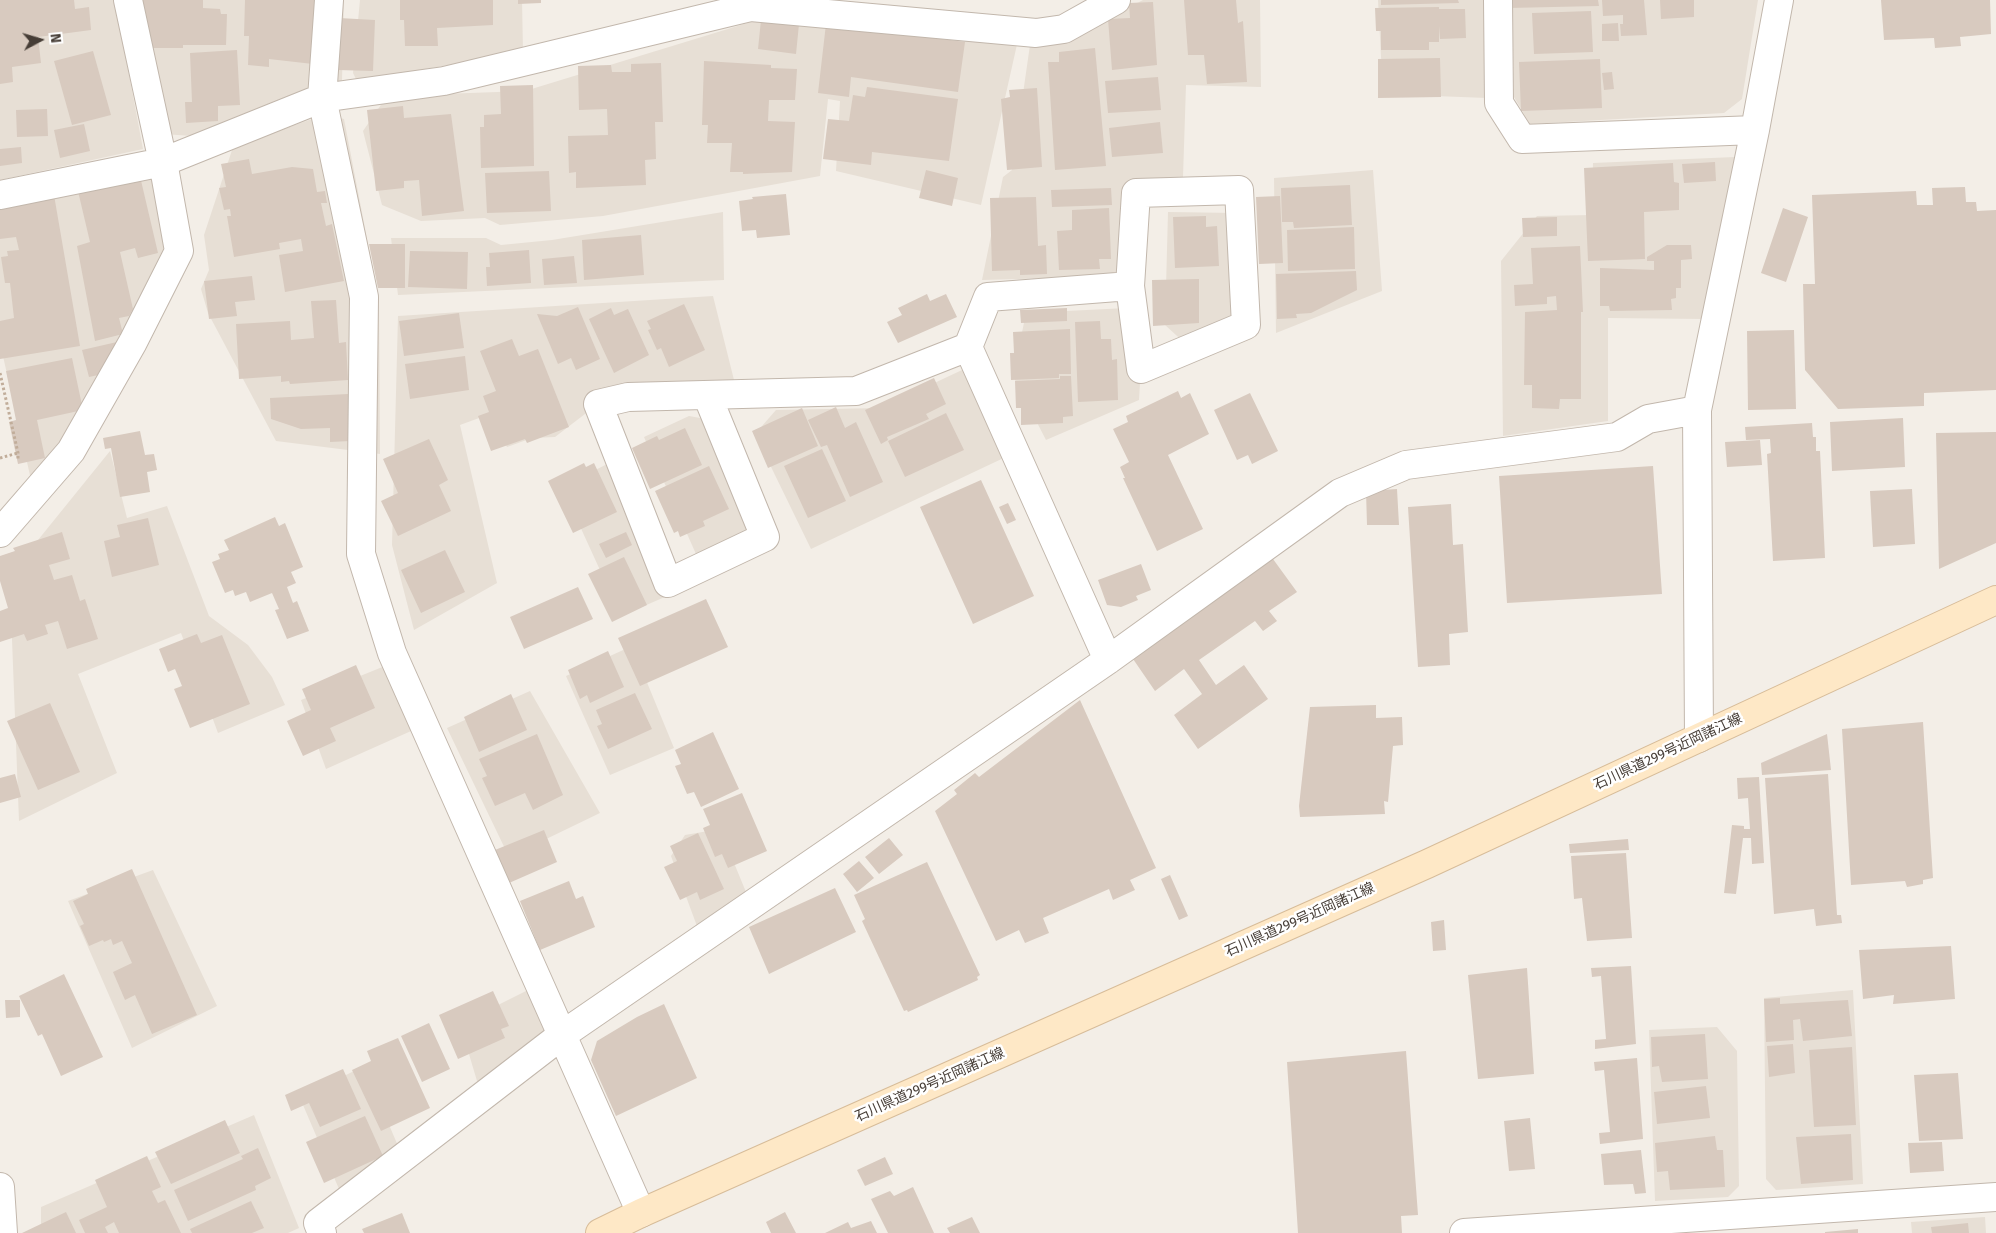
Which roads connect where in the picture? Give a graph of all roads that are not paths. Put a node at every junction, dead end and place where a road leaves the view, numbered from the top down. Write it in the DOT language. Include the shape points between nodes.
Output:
graph roads {
  1 [pos="128,0"];
  2 [pos="329,0"];
  3 [pos="1116,0"];
  4 [pos="1498,0"];
  5 [pos="1779,0"];
  6 [pos="322,98"];
  7 [pos="1754,130"];
  8 [pos="163,162"];
  9 [pos="0,195"];
  10 [pos="1130,286"];
  11 [pos="968,347"];
  12 [pos="707,395"];
  13 [pos="1698,410"];
  14 [pos="0,533"];
  15 [pos="1996,600"];
  16 [pos="1108,660"];
  17 [pos="1699,738"];
  18 [pos="562,1034"];
  19 [pos="0,1187"];
  20 [pos="1996,1198"];
  21 [pos="640,1213"];
  22 [pos="3,1233"];
  23 [pos="322,1233"];
  24 [pos="600,1233"];
  25 [pos="1464,1233"];
  1 -- 8 [label="street"];
  2 -- 6 [label="street"];
  3 -- 6 [label="street" via="1064,29 1036,33 751,7 444,81"];
  4 -- 7 [label="street" via="1499,103 1522,139"];
  5 -- 7 [label="street"];
  6 -- 8 [label="street"];
  6 -- 18 [label="street" via="364,297 361,554 392,653"];
  7 -- 13 [label="street"];
  8 -- 9 [label="street"];
  8 -- 14 [label="street" via="179,250 133,342 71,451"];
  10 -- 10 [label="street" via="1136,193 1239,190 1246,325 1141,369"];
  10 -- 11 [label="street" via="988,297"];
  11 -- 12 [label="street" via="856,391"];
  11 -- 16 [label="street"];
  12 -- 12 [label="street" via="628,397 598,404 668,583 765,537"];
  13 -- 16 [label="street" via="1648,419 1617,438 1406,465 1340,493"];
  13 -- 17 [label="street"];
  15 -- 17 [label="main road, 石川県道299号近岡諸江線"];
  16 -- 18 [label="street"];
  17 -- 21 [label="main road, 石川県道299号近岡諸江線" via="1427,864"];
  18 -- 21 [label="street"];
  18 -- 23 [label="street" via="318,1223"];
  19 -- 22 [label="street"];
  20 -- 25 [label="street"];
  21 -- 24 [label="main road, 石川県道299号近岡諸江線"];
}
